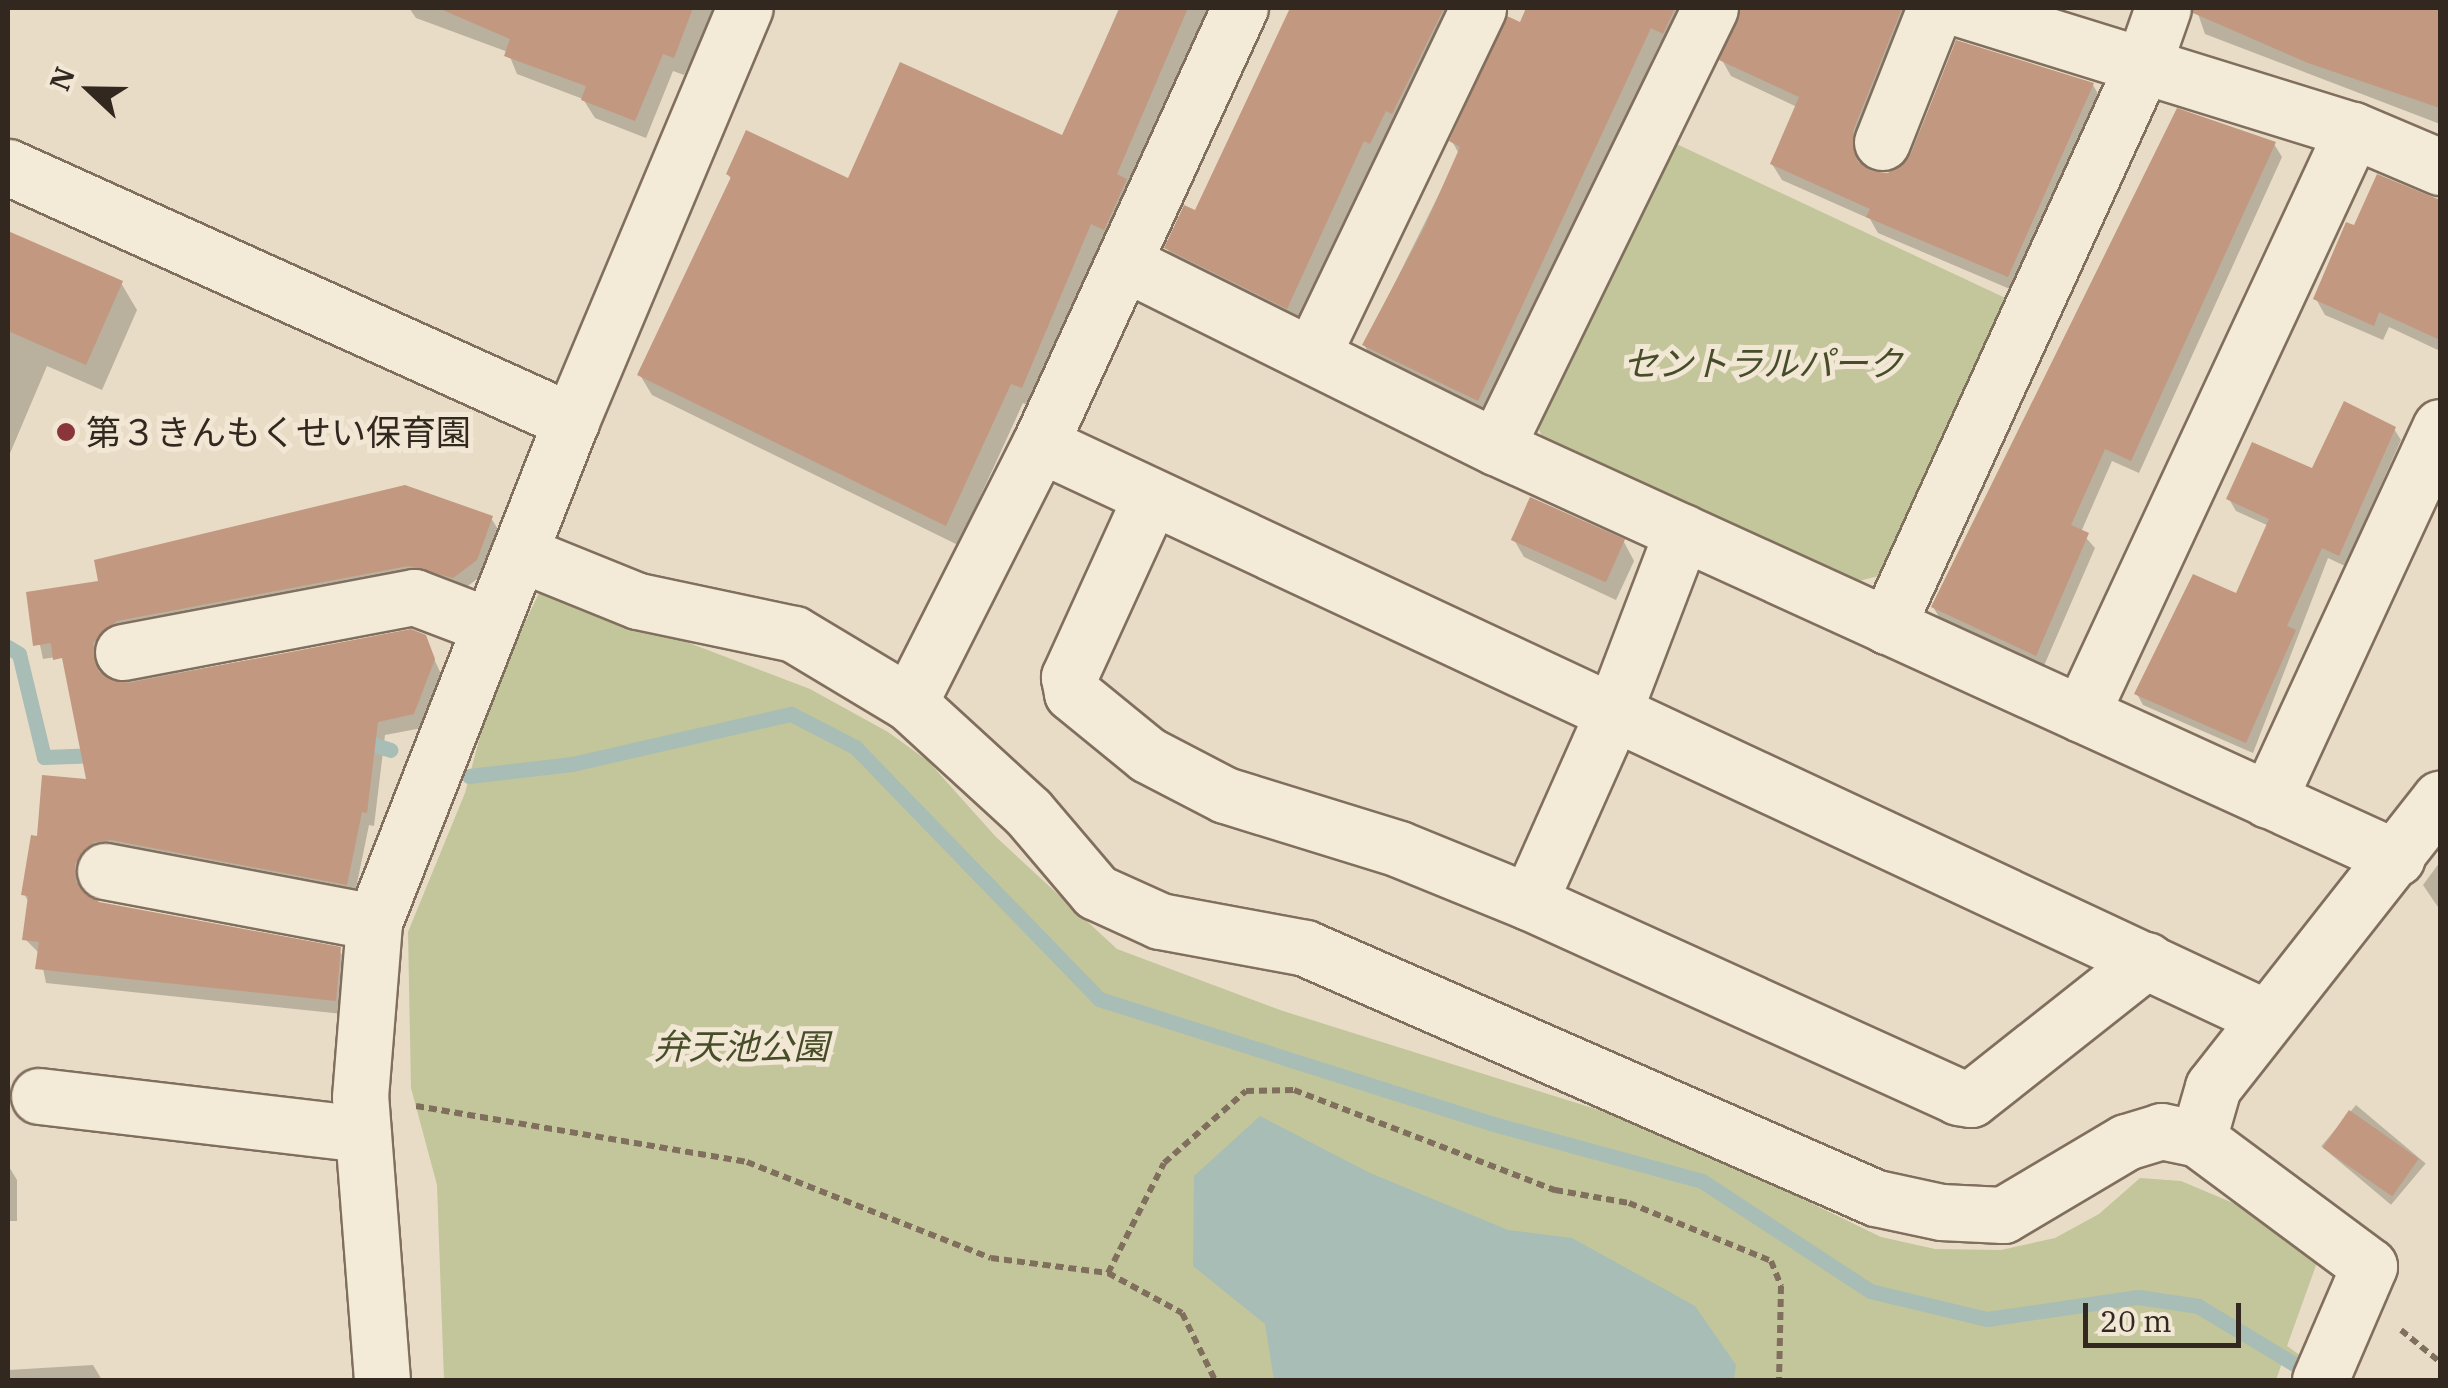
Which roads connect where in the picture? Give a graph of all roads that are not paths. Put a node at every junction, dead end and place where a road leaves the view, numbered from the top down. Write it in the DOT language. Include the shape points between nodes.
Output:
graph roads {
  1 [pos="746,8"];
  2 [pos="1240,8"];
  3 [pos="1478,8"];
  4 [pos="1710,8"];
  5 [pos="1935,8"];
  6 [pos="1958,8"];
  7 [pos="2163,8"];
  8 [pos="2143,65"];
  9 [pos="2353,130"];
  10 [pos="1882,142"];
  11 [pos="8,167"];
  12 [pos="2440,167"];
  13 [pos="1125,264"];
  14 [pos="1313,354"];
  15 [pos="571,421"];
  16 [pos="2440,427"];
  17 [pos="1040,444"];
  18 [pos="1496,447"];
  19 [pos="1151,497"];
  20 [pos="1682,532"];
  21 [pos="519,553"];
  22 [pos="490,626"];
  23 [pos="1887,626"];
  24 [pos="124,652"];
  25 [pos="909,703"];
  26 [pos="1612,713"];
  27 [pos="2082,714"];
  28 [pos="2440,799"];
  29 [pos="2268,800"];
  30 [pos="2397,858"];
  31 [pos="105,871"];
  32 [pos="1529,902"];
  33 [pos="374,922"];
  34 [pos="2147,960"];
  35 [pos="2265,1017"];
  36 [pos="38,1096"];
  37 [pos="362,1116"];
  38 [pos="2198,1140"];
  39 [pos="382,1380"];
  40 [pos="2320,1380"];
  1 -- 15 [label="street"];
  2 -- 13 [label="street"];
  3 -- 14 [label="street"];
  4 -- 18 [label="street"];
  5 -- 10 [label="street"];
  6 -- 8 [label="street"];
  7 -- 8 [label="street"];
  8 -- 9 [label="street"];
  8 -- 23 [label="street"];
  9 -- 12 [label="street"];
  9 -- 27 [label="street"];
  11 -- 15 [label="street"];
  13 -- 14 [label="street"];
  13 -- 17 [label="street"];
  14 -- 18 [label="street"];
  15 -- 21 [label="street"];
  16 -- 29 [label="street"];
  17 -- 19 [label="street"];
  17 -- 25 [label="street"];
  18 -- 20 [label="street"];
  19 -- 26 [label="street"];
  19 -- 32 [label="street" via="1070,677 1072,693 1148,755 1226,796 1399,848"];
  20 -- 23 [label="street"];
  20 -- 26 [label="street"];
  21 -- 22 [label="street"];
  21 -- 25 [label="street" via="638,600 794,634"];
  22 -- 24 [label="street" via="414,597"];
  22 -- 33 [label="street"];
  23 -- 27 [label="street"];
  25 -- 38 [label="street" via="1028,812 1096,892 1160,921 1278,939 1322,955 1876,1198 1941,1212 2003,1215 2126,1142 2161,1132"];
  26 -- 32 [label="street"];
  26 -- 34 [label="street"];
  27 -- 29 [label="street"];
  28 -- 30 [label="street"];
  29 -- 30 [label="street"];
  30 -- 35 [label="street"];
  31 -- 33 [label="street"];
  32 -- 34 [label="street" via="1971,1099"];
  33 -- 37 [label="street"];
  34 -- 35 [label="street"];
  35 -- 38 [label="street" via="2213,1086"];
  36 -- 37 [label="street"];
  37 -- 39 [label="street"];
  38 -- 40 [label="street" via="2369,1266"];
}
